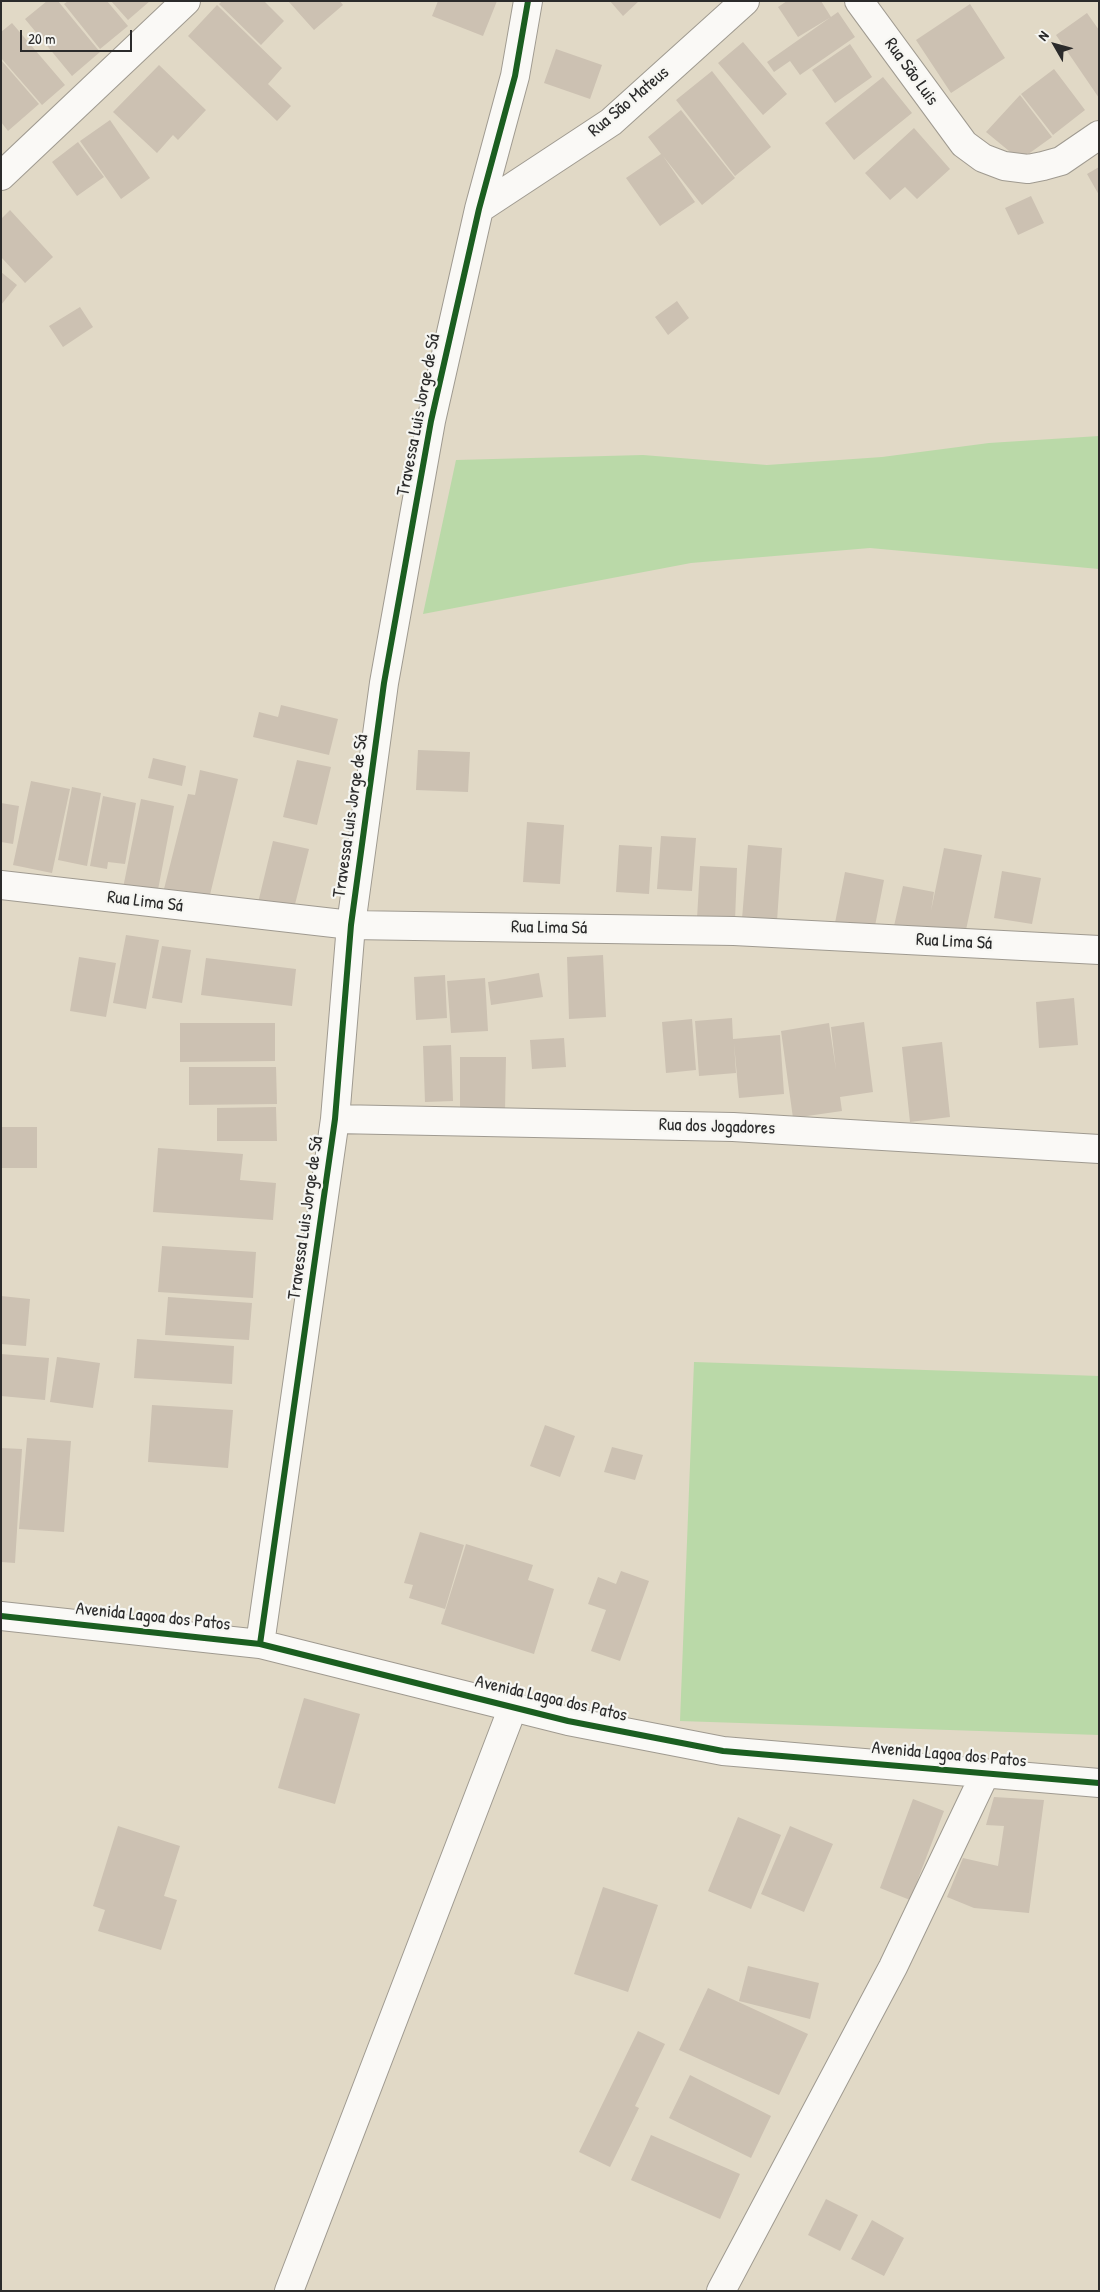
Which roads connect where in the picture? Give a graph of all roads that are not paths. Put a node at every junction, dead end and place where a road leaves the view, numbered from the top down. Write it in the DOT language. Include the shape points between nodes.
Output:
graph roads {
  1 [pos="186,1"];
  2 [pos="528,1"];
  3 [pos="745,1"];
  4 [pos="859,1"];
  5 [pos="1099,135"];
  6 [pos="1,176"];
  7 [pos="479,208"];
  8 [pos="1,885"];
  9 [pos="351,925"];
  10 [pos="1099,950"];
  11 [pos="335,1119"];
  12 [pos="1099,1149"];
  13 [pos="1,1616"];
  14 [pos="260,1644"];
  15 [pos="514,1707"];
  16 [pos="984,1774"];
  17 [pos="1099,1783"];
  18 [pos="289,2291"];
  19 [pos="721,2291"];
  1 -- 6 [label="street"];
  2 -- 7 [label="street, Travessa Luis Jorge de Sá" via="515,76"];
  3 -- 7 [label="street, Rua São Mateus" via="611,122"];
  4 -- 5 [label="street, Rua São Luis" via="964,144 983,158 1004,166 1028,169 1061,161"];
  7 -- 9 [label="street, Travessa Luis Jorge de Sá" via="430,421 384,684"];
  8 -- 9 [label="street, Rua Lima Sá"];
  9 -- 10 [label="street, Rua Lima Sá" via="734,930"];
  9 -- 11 [label="street, Travessa Luis Jorge de Sá"];
  11 -- 12 [label="street, Rua dos Jogadores" via="733,1127"];
  11 -- 14 [label="street, Travessa Luis Jorge de Sá"];
  13 -- 14 [label="street, Avenida Lagoa dos Patos"];
  14 -- 15 [label="street, Avenida Lagoa dos Patos"];
  15 -- 16 [label="street, Avenida Lagoa dos Patos" via="568,1721 723,1751"];
  15 -- 18 [label="street"];
  16 -- 17 [label="street, Avenida Lagoa dos Patos"];
  16 -- 19 [label="street" via="893,1967"];
}
